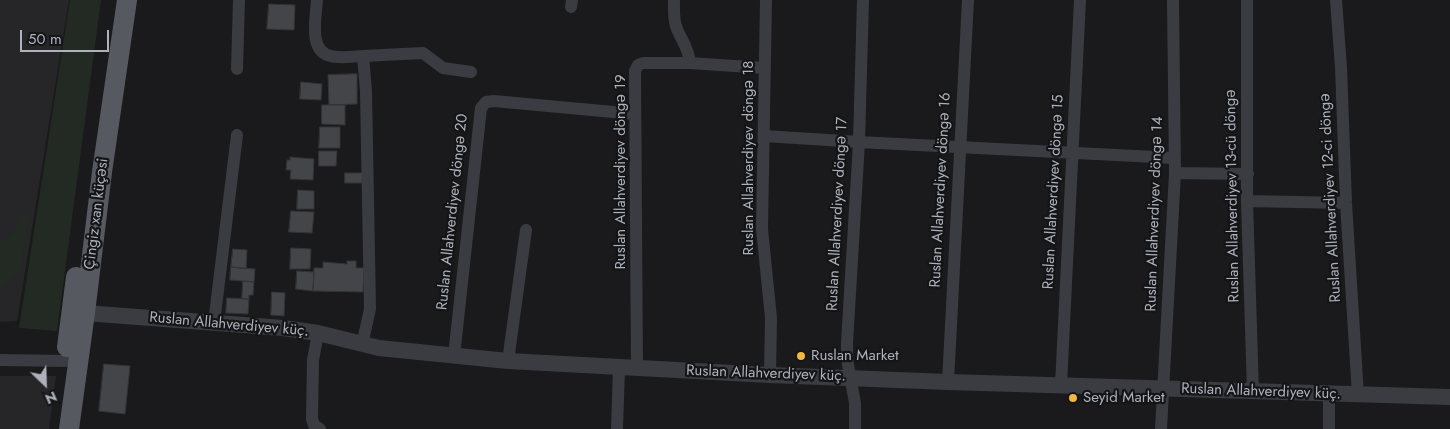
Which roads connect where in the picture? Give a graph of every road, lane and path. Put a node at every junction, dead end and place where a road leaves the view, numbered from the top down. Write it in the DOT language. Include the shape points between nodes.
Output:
graph roads {
  1 [pos="114,0"];
  2 [pos="127,0"];
  3 [pos="240,0"];
  4 [pos="317,0"];
  5 [pos="674,0"];
  6 [pos="766,0"];
  7 [pos="863,0"];
  8 [pos="968,0"];
  9 [pos="1080,0"];
  10 [pos="1173,0"];
  11 [pos="1247,0"];
  12 [pos="1336,0"];
  13 [pos="363,56"];
  14 [pos="690,63"];
  15 [pos="765,68"];
  16 [pos="237,69"];
  17 [pos="471,72"];
  18 [pos="635,114"];
  19 [pos="237,135"];
  20 [pos="764,136"];
  21 [pos="859,142"];
  22 [pos="959,146"];
  23 [pos="1073,153"];
  24 [pos="1175,158"];
  25 [pos="1175,173"];
  26 [pos="1248,174"];
  27 [pos="1247,202"];
  28 [pos="1346,203"];
  29 [pos="526,230"];
  30 [pos="85,312"];
  31 [pos="214,323"];
  32 [pos="318,333"];
  33 [pos="362,345"];
  34 [pos="454,356"];
  35 [pos="0,360"];
  36 [pos="508,361"];
  37 [pos="65,362"];
  38 [pos="619,368"];
  39 [pos="637,368"];
  40 [pos="770,375"];
  41 [pos="850,377"];
  42 [pos="948,382"];
  43 [pos="1061,385"];
  44 [pos="1164,389"];
  45 [pos="1253,392"];
  46 [pos="1329,394"];
  47 [pos="1358,395"];
  48 [pos="1450,397"];
  49 [pos="56,429"];
  50 [pos="69,429"];
  51 [pos="320,429"];
  52 [pos="616,429"];
  53 [pos="854,429"];
  54 [pos="1161,429"];
  55 [pos="1329,429"];
  1 -- 37 [label="main road, Çingiz xan küçəsi"];
  2 -- 30 [label="main road, Çingiz xan küçəsi"];
  3 -- 16 [label="street"];
  4 -- 13 [label="street" via="315,36 323,53"];
  5 -- 14 [label="street" via="676,28 688,49"];
  6 -- 15 [label="street, Ruslan Allahverdiyev döngə 18"];
  7 -- 21 [label="street, Ruslan Allahverdiyev döngə 17"];
  8 -- 22 [label="street, Ruslan Allahverdiyev döngə 16"];
  9 -- 23 [label="street, Ruslan Allahverdiyev döngə 15"];
  10 -- 24 [label="street, Ruslan Allahverdiyev döngə 14"];
  11 -- 26 [label="street, Ruslan Allahverdiyev 13-cü döngə"];
  12 -- 28 [label="street, Ruslan Allahverdiyev 12-ci döngə"];
  13 -- 17 [label="street" via="423,53 444,68"];
  13 -- 33 [label="street" via="370,309"];
  14 -- 15 [label="street"];
  14 -- 18 [label="street, Ruslan Allahverdiyev döngə 19" via="638,65 635,71"];
  15 -- 20 [label="street, Ruslan Allahverdiyev döngə 18"];
  18 -- 34 [label="street, Ruslan Allahverdiyev döngə 20" via="494,101 486,102 481,108"];
  18 -- 39 [label="street, Ruslan Allahverdiyev döngə 19"];
  19 -- 31 [label="street"];
  20 -- 21 [label="street"];
  20 -- 40 [label="street, Ruslan Allahverdiyev döngə 18" via="762,229 771,318"];
  21 -- 22 [label="street"];
  21 -- 41 [label="street, Ruslan Allahverdiyev döngə 17" via="846,342"];
  22 -- 23 [label="street"];
  22 -- 42 [label="street, Ruslan Allahverdiyev döngə 16"];
  23 -- 24 [label="street"];
  23 -- 43 [label="street, Ruslan Allahverdiyev döngə 15"];
  24 -- 25 [label="street, Ruslan Allahverdiyev döngə 14"];
  25 -- 26 [label="street"];
  25 -- 44 [label="street, Ruslan Allahverdiyev döngə 14"];
  26 -- 27 [label="street, Ruslan Allahverdiyev 13-cü döngə"];
  27 -- 28 [label="street"];
  27 -- 45 [label="street, Ruslan Allahverdiyev 13-cü döngə"];
  28 -- 47 [label="street, Ruslan Allahverdiyev 12-ci döngə"];
  29 -- 36 [label="street"];
  30 -- 31 [label="street, Ruslan Allahverdiyev küç."];
  30 -- 50 [label="main road, Çingiz xan küçəsi"];
  31 -- 32 [label="street, Ruslan Allahverdiyev küç."];
  32 -- 33 [label="street, Ruslan Allahverdiyev küç."];
  32 -- 51 [label="street" via="313,360 312,419"];
  33 -- 34 [label="street, Ruslan Allahverdiyev küç."];
  34 -- 36 [label="street, Ruslan Allahverdiyev küç."];
  35 -- 37 [label="street"];
  36 -- 38 [label="street, Ruslan Allahverdiyev küç."];
  37 -- 49 [label="main road, Çingiz xan küçəsi"];
  38 -- 39 [label="street, Ruslan Allahverdiyev küç."];
  38 -- 52 [label="street"];
  39 -- 40 [label="street, Ruslan Allahverdiyev küç."];
  40 -- 41 [label="street, Ruslan Allahverdiyev küç."];
  41 -- 42 [label="street, Ruslan Allahverdiyev küç."];
  41 -- 53 [label="street, Ruslan Allahverdiyev döngə 17" via="855,403"];
  42 -- 43 [label="street, Ruslan Allahverdiyev küç."];
  43 -- 44 [label="street, Ruslan Allahverdiyev küç."];
  44 -- 45 [label="street, Ruslan Allahverdiyev küç."];
  44 -- 54 [label="street, Ruslan Allahverdiyev döngə 14"];
  45 -- 46 [label="street, Ruslan Allahverdiyev küç."];
  46 -- 47 [label="street, Ruslan Allahverdiyev küç."];
  46 -- 55 [label="street"];
  47 -- 48 [label="street, Ruslan Allahverdiyev küç."];
}
